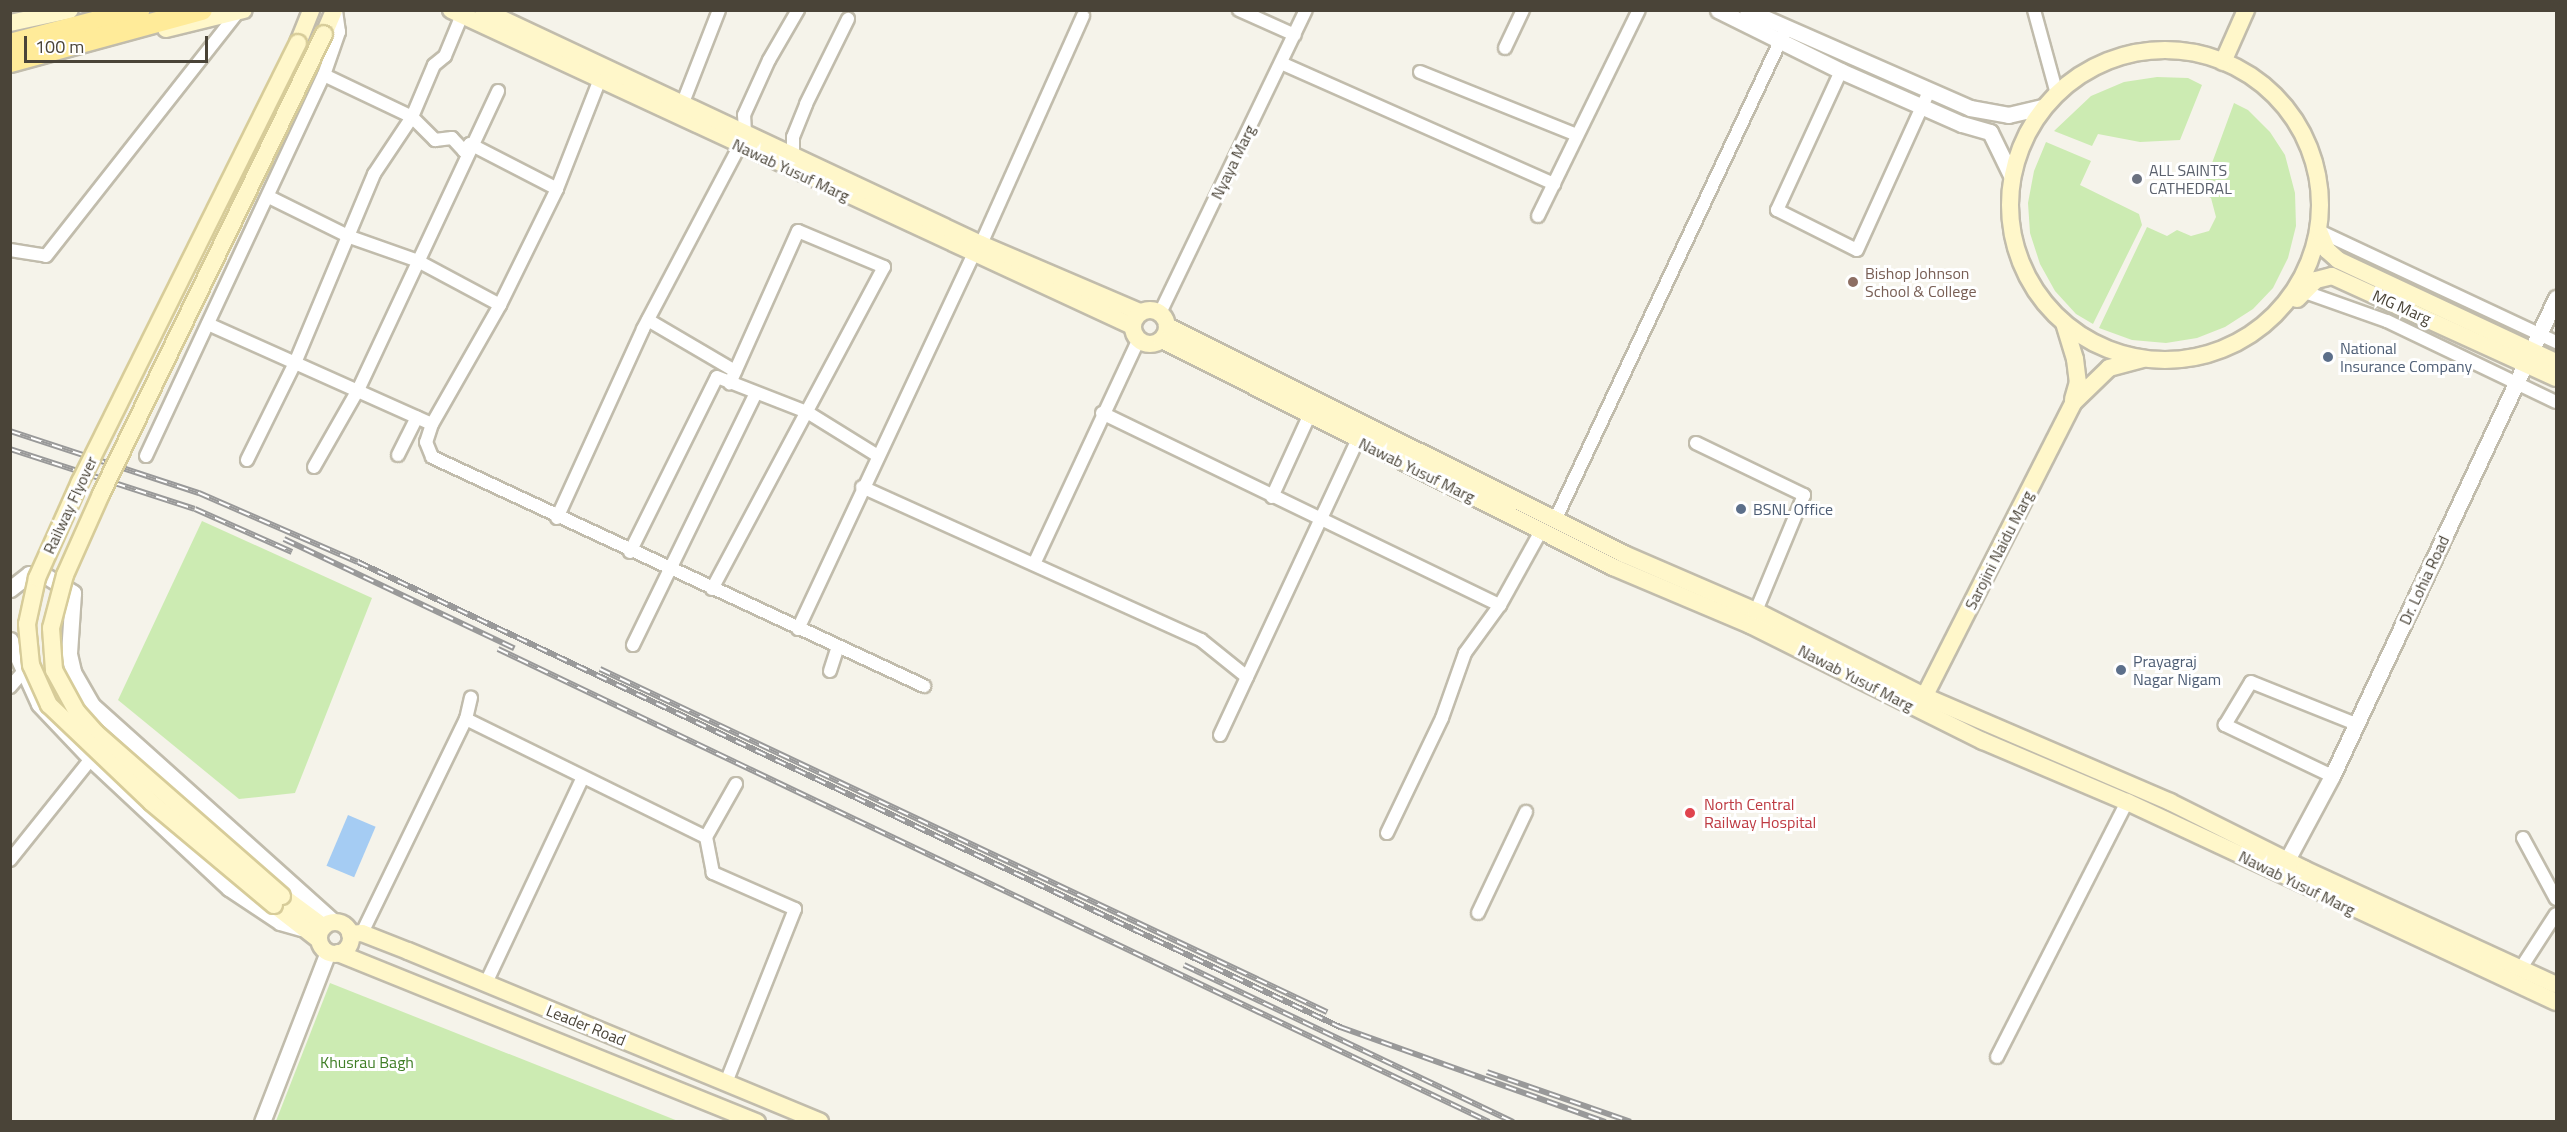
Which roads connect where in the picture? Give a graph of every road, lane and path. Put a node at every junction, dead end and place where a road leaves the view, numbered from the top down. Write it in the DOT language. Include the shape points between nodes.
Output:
graph roads {
  1 [pos="70,10"];
  2 [pos="140,10"];
  3 [pos="202,10"];
  4 [pos="311,10"];
  5 [pos="335,10"];
  6 [pos="483,10"];
  7 [pos="719,10"];
  8 [pos="798,10"];
  9 [pos="1239,10"];
  10 [pos="1306,10"];
  11 [pos="1523,10"];
  12 [pos="1640,10"];
  13 [pos="1718,10"];
  14 [pos="1748,10"];
  15 [pos="2034,10"];
  16 [pos="2246,10"];
  17 [pos="241,11"];
  18 [pos="456,13"];
  19 [pos="1083,16"];
  20 [pos="848,19"];
  21 [pos="10,23"];
  22 [pos="1784,34"];
  23 [pos="1294,35"];
  24 [pos="10,44"];
  25 [pos="1505,48"];
  26 [pos="10,62"];
  27 [pos="2223,62"];
  28 [pos="1281,63"];
  29 [pos="10,67"];
  30 [pos="1841,71"];
  31 [pos="1420,72"];
  32 [pos="324,75"];
  33 [pos="600,79"];
  34 [pos="498,91"];
  35 [pos="1929,92"];
  36 [pos="2057,94"];
  37 [pos="682,105"];
  38 [pos="1922,107"];
  39 [pos="2044,107"];
  40 [pos="412,117"];
  41 [pos="1577,135"];
  42 [pos="743,139"];
  43 [pos="470,144"];
  44 [pos="793,154"];
  45 [pos="2011,175"];
  46 [pos="1554,184"];
  47 [pos="557,189"];
  48 [pos="269,196"];
  49 [pos="1539,216"];
  50 [pos="2319,231"];
  51 [pos="350,237"];
  52 [pos="10,250"];
  53 [pos="977,250"];
  54 [pos="418,261"];
  55 [pos="2305,292"];
  56 [pos="2556,298"];
  57 [pos="501,305"];
  58 [pos="2285,308"];
  59 [pos="648,320"];
  60 [pos="2063,322"];
  61 [pos="208,324"];
  62 [pos="1163,326"];
  63 [pos="1137,327"];
  64 [pos="2540,334"];
  65 [pos="2556,342"];
  66 [pos="2529,357"];
  67 [pos="2146,359"];
  68 [pos="2556,362"];
  69 [pos="295,363"];
  70 [pos="732,377"];
  71 [pos="2556,378"];
  72 [pos="2517,383"];
  73 [pos="359,388"];
  74 [pos="754,395"];
  75 [pos="2556,402"];
  76 [pos="2073,403"];
  77 [pos="807,412"];
  78 [pos="1102,413"];
  79 [pos="1309,416"];
  80 [pos="417,417"];
  81 [pos="432,424"];
  82 [pos="1357,441"];
  83 [pos="1696,443"];
  84 [pos="398,455"];
  85 [pos="146,456"];
  86 [pos="878,456"];
  87 [pos="247,460"];
  88 [pos="314,467"];
  89 [pos="862,487"];
  90 [pos="1272,497"];
  91 [pos="556,518"];
  92 [pos="1556,518"];
  93 [pos="1322,522"];
  94 [pos="1541,531"];
  95 [pos="630,552"];
  96 [pos="1034,564"];
  97 [pos="668,569"];
  98 [pos="10,589"];
  99 [pos="712,589"];
  100 [pos="1500,605"];
  101 [pos="1756,611"];
  102 [pos="798,628"];
  103 [pos="10,640"];
  104 [pos="633,645"];
  105 [pos="838,647"];
  106 [pos="24,671"];
  107 [pos="830,671"];
  108 [pos="1247,678"];
  109 [pos="924,686"];
  110 [pos="10,687"];
  111 [pos="471,698"];
  112 [pos="1921,703"];
  113 [pos="466,719"];
  114 [pos="2356,724"];
  115 [pos="1220,735"];
  116 [pos="91,759"];
  117 [pos="2332,776"];
  118 [pos="582,779"];
  119 [pos="736,784"];
  120 [pos="2127,802"];
  121 [pos="1526,812"];
  122 [pos="1387,833"];
  123 [pos="706,837"];
  124 [pos="2523,838"];
  125 [pos="10,860"];
  126 [pos="2287,860"];
  127 [pos="2556,899"];
  128 [pos="278,901"];
  129 [pos="1478,913"];
  130 [pos="2556,914"];
  131 [pos="301,928"];
  132 [pos="356,933"];
  133 [pos="328,939"];
  134 [pos="2521,968"];
  135 [pos="486,983"];
  136 [pos="2556,985"];
  137 [pos="2556,1002"];
  138 [pos="1997,1057"];
  139 [pos="727,1080"];
  140 [pos="262,1122"];
  141 [pos="757,1122"];
  142 [pos="820,1122"];
  1 -- 21 [label="main road"];
  2 -- 24 [label="main road"];
  3 -- 26 [label="main road"];
  4 -- 128 [label="main road, Railway Flyover, bridge" via="80,482 36,578 27,624 30,665 50,705 151,802"];
  5 -- 32 [label="street" via="339,32"];
  5 -- 128 [label="main road, Railway Flyover, bridge" via="101,494 65,574 51,628 54,670 77,712"];
  6 -- 37 [label="main road, Nawab Yusuf Marg"];
  7 -- 37 [label="street"];
  8 -- 42 [label="street" via="744,115"];
  9 -- 23 [label="street"];
  10 -- 23 [label="street, Nyaya Marg"];
  11 -- 25 [label="street"];
  12 -- 41 [label="street"];
  13 -- 22 [label="street"];
  14 -- 22 [label="street"];
  15 -- 36 [label="street"];
  16 -- 27 [label="main road"];
  17 -- 29 [label="main road"];
  17 -- 52 [label="street" via="46,256"];
  18 -- 33 [label="main road, Nawab Yusuf Marg"];
  18 -- 40 [label="street" via="445,56 434,65"];
  19 -- 53 [label="street"];
  20 -- 44 [label="street" via="801,114 793,137"];
  22 -- 30 [label="street"];
  22 -- 35 [label="street"];
  22 -- 92 [label="street"];
  23 -- 28 [label="street, Nyaya Marg"];
  27 -- 36 [label="main road" via="2182,52 2148,52 2099,66"];
  27 -- 50 [label="main road" via="2268,89 2301,130 2318,179"];
  28 -- 46 [label="street"];
  28 -- 62 [label="street, Nyaya Marg"];
  30 -- 38 [label="street"];
  30 -- 38 [label="street" via="1777,210 1857,250"];
  31 -- 41 [label="street"];
  32 -- 40 [label="street"];
  32 -- 48 [label="street"];
  33 -- 42 [label="main road, Nawab Yusuf Marg"];
  33 -- 47 [label="street"];
  34 -- 43 [label="street"];
  35 -- 38 [label="street"];
  35 -- 39 [label="street" via="1996,115"];
  36 -- 39 [label="main road"];
  37 -- 42 [label="main road, Nawab Yusuf Marg"];
  38 -- 45 [label="street" via="1990,132"];
  39 -- 45 [label="main road" via="2029,126"];
  40 -- 43 [label="street" via="435,140 452,138 464,151"];
  40 -- 51 [label="street" via="374,174"];
  41 -- 46 [label="street"];
  42 -- 44 [label="main road, Nawab Yusuf Marg"];
  42 -- 53 [label="main road, Nawab Yusuf Marg"];
  42 -- 59 [label="street"];
  43 -- 47 [label="street"];
  43 -- 54 [label="street"];
  44 -- 53 [label="main road, Nawab Yusuf Marg"];
  45 -- 60 [label="main road" via="2007,206 2018,255 2034,287"];
  46 -- 49 [label="street"];
  47 -- 57 [label="street"];
  48 -- 51 [label="street"];
  48 -- 61 [label="street"];
  50 -- 58 [label="main road" via="2308,268"];
  50 -- 64 [label="street"];
  50 -- 66 [label="main road, MG Marg" via="2327,250 2338,261"];
  51 -- 54 [label="street"];
  51 -- 69 [label="street"];
  53 -- 63 [label="main road, Nawab Yusuf Marg"];
  53 -- 86 [label="street"];
  54 -- 57 [label="street"];
  54 -- 73 [label="street"];
  55 -- 58 [label="main road, MG Marg"];
  55 -- 66 [label="main road, MG Marg" via="2316,280 2332,276"];
  55 -- 72 [label="street" via="2387,321"];
  56 -- 64 [label="street, Dr. Lohia Road"];
  57 -- 81 [label="street"];
  58 -- 67 [label="main road, MG Marg" via="2251,335 2228,347 2178,360"];
  59 -- 70 [label="street"];
  59 -- 91 [label="street"];
  60 -- 67 [label="main road" via="2098,345"];
  60 -- 76 [label="main road" via="2078,382"];
  61 -- 69 [label="street"];
  61 -- 85 [label="street"];
  62 -- 63 [label="main road"];
  62 -- 63 [label="main road" via="1146,345"];
  62 -- 79 [label="main road, Nawab Yusuf Marg"];
  62 -- 92 [label="main road, Nawab Yusuf Marg"];
  63 -- 78 [label="street"];
  64 -- 65 [label="street"];
  64 -- 66 [label="street, Dr. Lohia Road"];
  66 -- 68 [label="main road, MG Marg"];
  66 -- 71 [label="main road, MG Marg"];
  66 -- 72 [label="street, Dr. Lohia Road"];
  67 -- 76 [label="main road" via="2109,368 2090,382"];
  69 -- 73 [label="street"];
  69 -- 87 [label="street"];
  70 -- 74 [label="street"];
  70 -- 77 [label="street" via="798,231 884,267"];
  70 -- 95 [label="street" via="717,377"];
  72 -- 75 [label="street"];
  72 -- 114 [label="street, Dr. Lohia Road"];
  73 -- 80 [label="street"];
  73 -- 88 [label="street"];
  74 -- 77 [label="street"];
  74 -- 97 [label="street"];
  76 -- 112 [label="main road, Sarojini Naidu Marg"];
  77 -- 86 [label="street"];
  77 -- 99 [label="street"];
  78 -- 90 [label="street"];
  78 -- 96 [label="street"];
  79 -- 82 [label="main road, Nawab Yusuf Marg"];
  79 -- 90 [label="street"];
  80 -- 81 [label="street"];
  80 -- 84 [label="street"];
  81 -- 91 [label="street" via="426,442 432,457"];
  82 -- 93 [label="street"];
  82 -- 94 [label="main road, Nawab Yusuf Marg"];
  83 -- 101 [label="street" via="1804,495"];
  86 -- 89 [label="street"];
  89 -- 96 [label="street"];
  89 -- 102 [label="street"];
  90 -- 93 [label="street"];
  91 -- 95 [label="street"];
  92 -- 101 [label="main road, Nawab Yusuf Marg" via="1624,554"];
  93 -- 100 [label="street"];
  93 -- 108 [label="street"];
  94 -- 100 [label="street"];
  94 -- 112 [label="main road, Nawab Yusuf Marg" via="1613,567"];
  95 -- 97 [label="street"];
  96 -- 108 [label="street" via="1201,640"];
  97 -- 99 [label="street"];
  97 -- 104 [label="street"];
  98 -- 133 [label="street" via="29,574 46,576 73,593 69,654 73,672 92,705"];
  99 -- 102 [label="street"];
  100 -- 122 [label="street" via="1465,653 1442,718"];
  101 -- 112 [label="main road, Nawab Yusuf Marg"];
  102 -- 105 [label="street"];
  103 -- 106 [label="street"];
  105 -- 107 [label="street"];
  105 -- 109 [label="street"];
  106 -- 110 [label="street"];
  106 -- 116 [label="street" via="45,711"];
  108 -- 115 [label="street"];
  111 -- 113 [label="street"];
  112 -- 120 [label="main road, Nawab Yusuf Marg"];
  112 -- 126 [label="main road, Nawab Yusuf Marg" via="2161,798"];
  113 -- 118 [label="street"];
  113 -- 132 [label="street"];
  114 -- 117 [label="street, Dr. Lohia Road"];
  114 -- 117 [label="street" via="2251,682 2225,725"];
  116 -- 125 [label="street"];
  116 -- 131 [label="street" via="229,888 280,922"];
  117 -- 126 [label="street, Dr. Lohia Road"];
  118 -- 123 [label="street"];
  118 -- 135 [label="street"];
  119 -- 123 [label="street"];
  120 -- 137 [label="main road, Nawab Yusuf Marg"];
  120 -- 138 [label="street"];
  121 -- 129 [label="street"];
  123 -- 139 [label="street" via="713,873 795,909"];
  124 -- 127 [label="street"];
  126 -- 134 [label="main road, Nawab Yusuf Marg"];
  128 -- 131 [label="main road, Railway Flyover"];
  128 -- 133 [label="main road, Railway Flyover"];
  130 -- 134 [label="street"];
  131 -- 133 [label="main road, Railway Flyover"];
  132 -- 133 [label="main road, Leader Road" via="344,925"];
  132 -- 133 [label="main road" via="349,945"];
  132 -- 135 [label="main road, Leader Road"];
  133 -- 140 [label="street"];
  133 -- 141 [label="main road, Leader Road"];
  134 -- 136 [label="main road, Nawab Yusuf Marg"];
  135 -- 139 [label="main road, Leader Road"];
  139 -- 142 [label="main road, Leader Road"];
}
